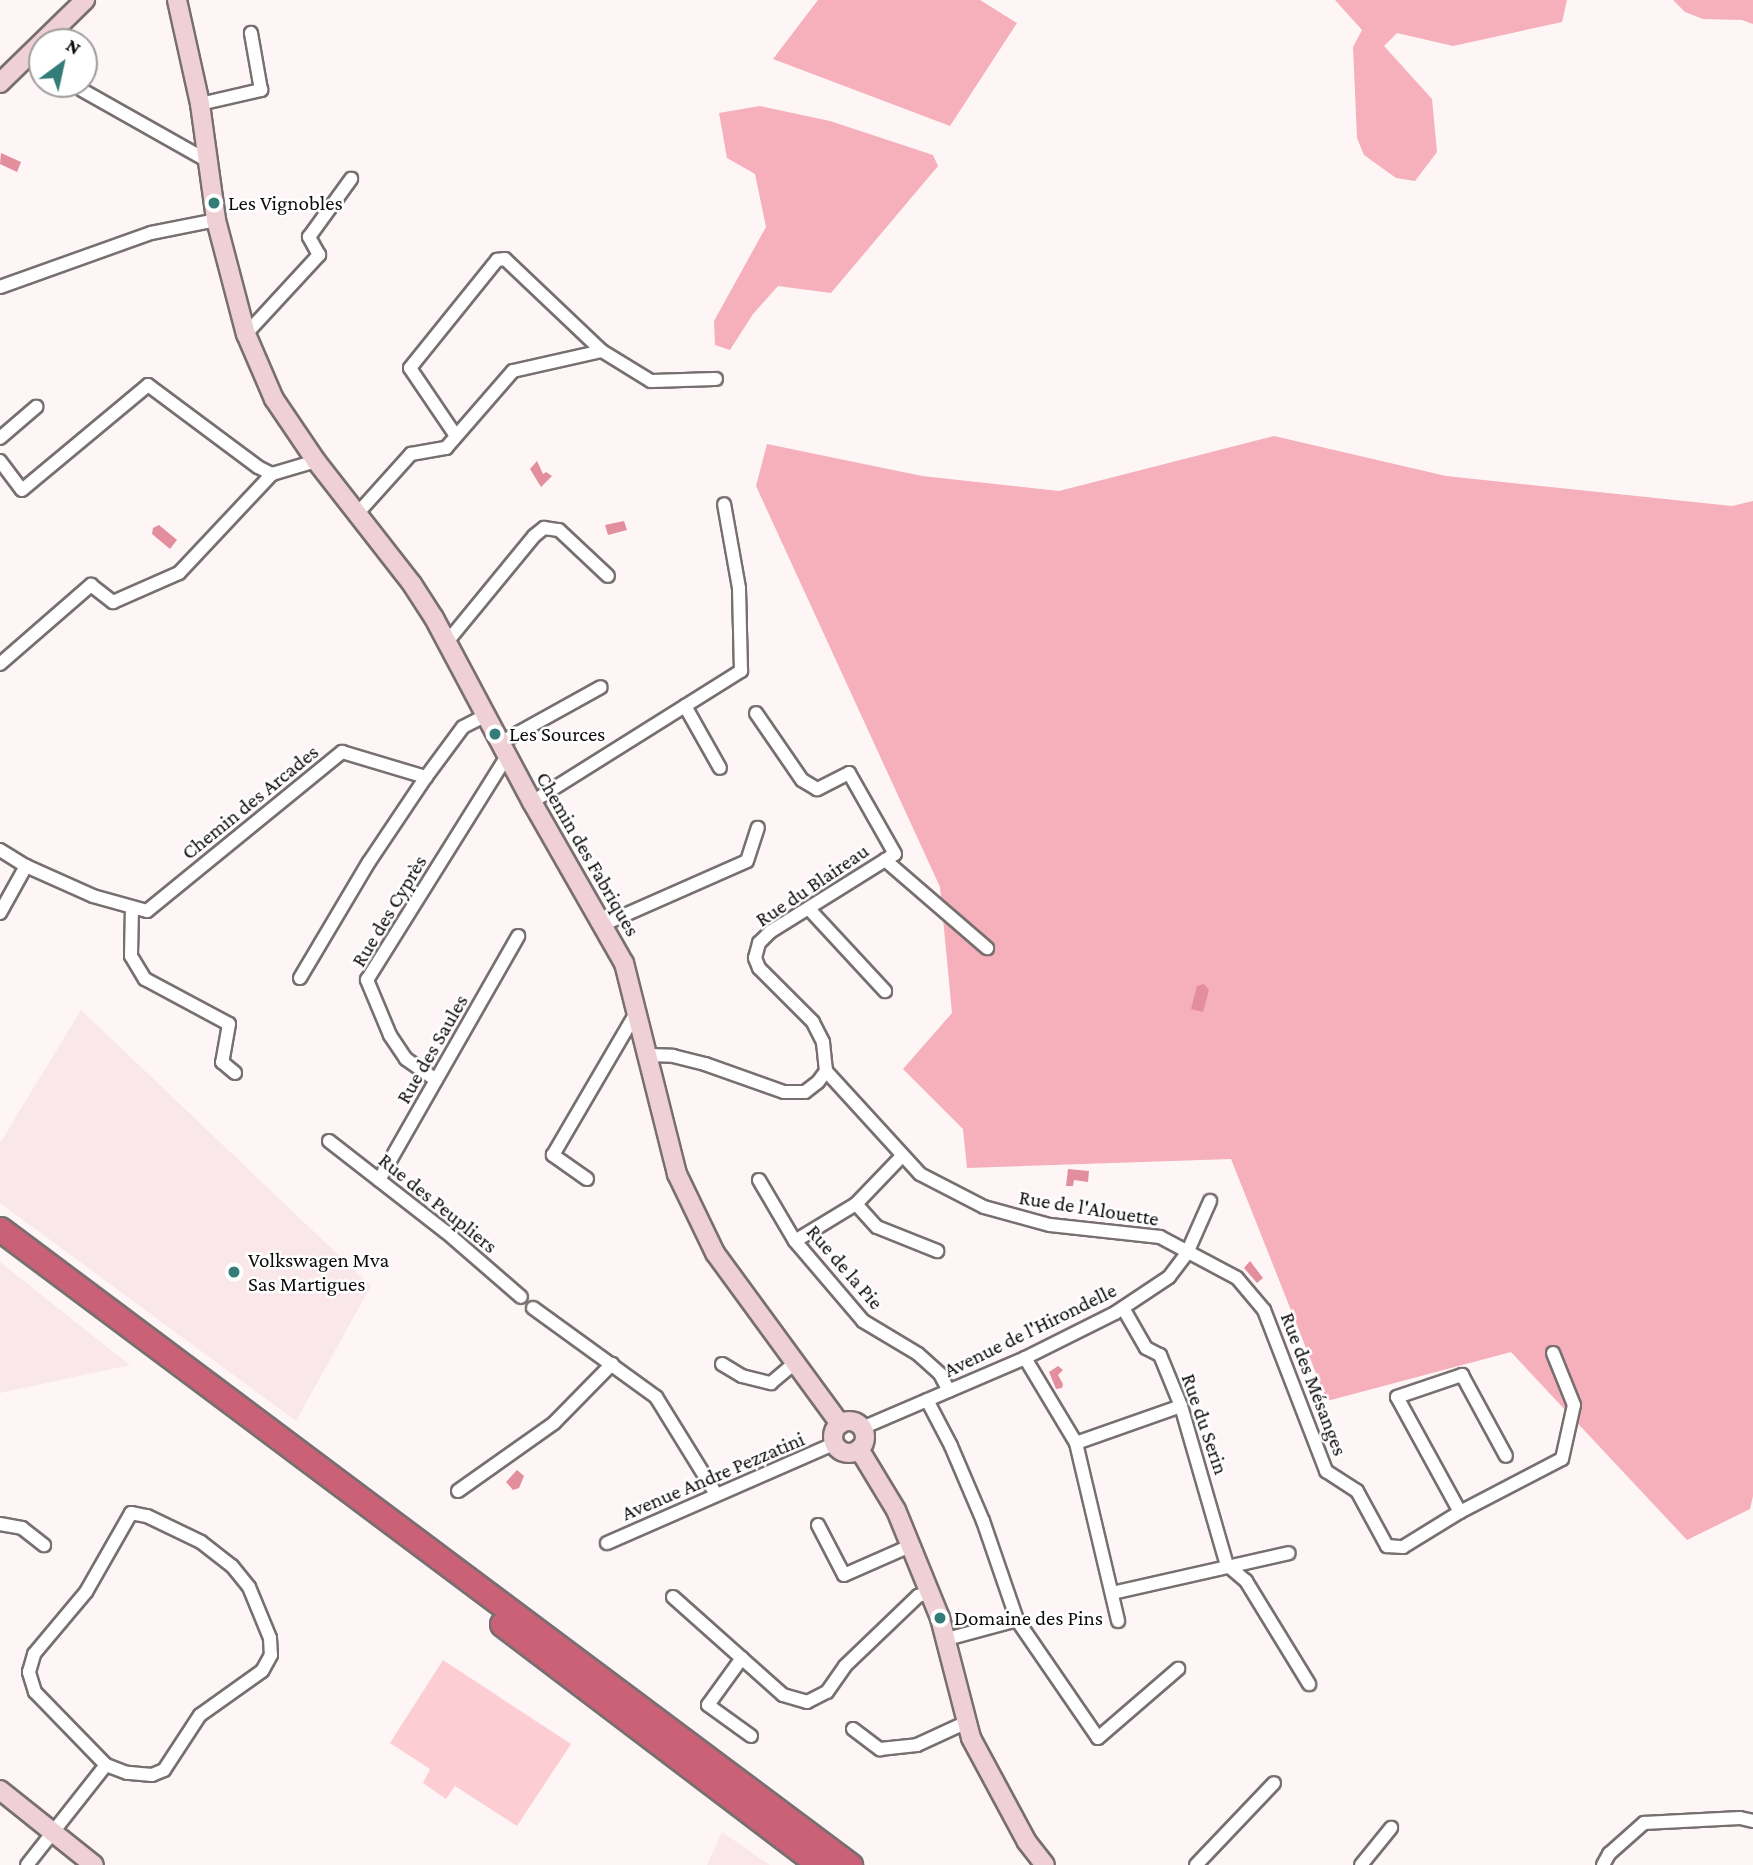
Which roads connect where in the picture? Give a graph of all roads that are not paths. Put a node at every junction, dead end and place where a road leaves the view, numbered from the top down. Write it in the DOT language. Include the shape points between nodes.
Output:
graph roads {
  1 [pos="85,0"];
  2 [pos="177,0"];
  3 [pos="251,33"];
  4 [pos="0,83"];
  5 [pos="96,98"];
  6 [pos="200,104"];
  7 [pos="208,161"];
  8 [pos="351,179"];
  9 [pos="216,220"];
  10 [pos="0,287"];
  11 [pos="246,334"];
  12 [pos="602,351"];
  13 [pos="716,379"];
  14 [pos="36,407"];
  15 [pos="456,436"];
  16 [pos="0,438"];
  17 [pos="0,461"];
  18 [pos="316,461"];
  19 [pos="272,474"];
  20 [pos="724,504"];
  21 [pos="357,514"];
  22 [pos="608,576"];
  23 [pos="446,642"];
  24 [pos="0,664"];
  25 [pos="601,687"];
  26 [pos="685,706"];
  27 [pos="757,713"];
  28 [pos="485,716"];
  29 [pos="503,749"];
  30 [pos="720,768"];
  31 [pos="426,777"];
  32 [pos="532,802"];
  33 [pos="758,828"];
  34 [pos="0,850"];
  35 [pos="890,857"];
  36 [pos="26,866"];
  37 [pos="132,907"];
  38 [pos="809,909"];
  39 [pos="0,913"];
  40 [pos="602,925"];
  41 [pos="518,936"];
  42 [pos="987,948"];
  43 [pos="300,978"];
  44 [pos="885,991"];
  45 [pos="637,1011"];
  46 [pos="649,1055"];
  47 [pos="826,1071"];
  48 [pos="235,1073"];
  49 [pos="436,1080"];
  50 [pos="329,1141"];
  51 [pos="902,1156"];
  52 [pos="587,1179"];
  53 [pos="379,1180"];
  54 [pos="759,1180"];
  55 [pos="1210,1201"];
  56 [pos="856,1204"];
  57 [pos="0,1229"];
  58 [pos="795,1241"];
  59 [pos="0,1248"];
  60 [pos="937,1251"];
  61 [pos="1187,1253"];
  62 [pos="521,1297"];
  63 [pos="533,1308"];
  64 [pos="1123,1308"];
  65 [pos="1553,1353"];
  66 [pos="1025,1358"];
  67 [pos="612,1364"];
  68 [pos="722,1364"];
  69 [pos="794,1364"];
  70 [pos="949,1391"];
  71 [pos="927,1400"];
  72 [pos="1181,1406"];
  73 [pos="840,1424"];
  74 [pos="862,1428"];
  75 [pos="1076,1443"];
  76 [pos="835,1444"];
  77 [pos="859,1449"];
  78 [pos="1506,1456"];
  79 [pos="458,1491"];
  80 [pos="716,1494"];
  81 [pos="1461,1512"];
  82 [pos="0,1524"];
  83 [pos="818,1525"];
  84 [pos="607,1543"];
  85 [pos="44,1545"];
  86 [pos="910,1546"];
  87 [pos="1289,1553"];
  88 [pos="1227,1565"];
  89 [pos="929,1592"];
  90 [pos="1112,1593"];
  91 [pos="673,1597"];
  92 [pos="1017,1620"];
  93 [pos="1118,1621"];
  94 [pos="947,1639"];
  95 [pos="742,1658"];
  96 [pos="1178,1669"];
  97 [pos="1309,1684"];
  98 [pos="967,1722"];
  99 [pos="853,1729"];
  100 [pos="751,1736"];
  101 [pos="106,1765"];
  102 [pos="1274,1783"];
  103 [pos="0,1790"];
  104 [pos="1753,1821"];
  105 [pos="1391,1828"];
  106 [pos="54,1832"];
  107 [pos="27,1865"];
  108 [pos="94,1865"];
  109 [pos="820,1865"];
  110 [pos="850,1865"];
  111 [pos="1045,1865"];
  112 [pos="1196,1865"];
  113 [pos="1360,1865"];
  114 [pos="1603,1865"];
  1 -- 4 [label="street"];
  2 -- 6 [label="street, Chemin des Fabriques"];
  3 -- 6 [label="street" via="261,90"];
  5 -- 7 [label="street"];
  6 -- 7 [label="street, Chemin des Fabriques"];
  7 -- 9 [label="street, Chemin des Fabriques"];
  8 -- 11 [label="street" via="309,237 319,255"];
  9 -- 10 [label="street" via="151,233"];
  9 -- 11 [label="street, Chemin des Fabriques"];
  11 -- 18 [label="street, Chemin des Fabriques" via="274,400"];
  12 -- 13 [label="street" via="651,381"];
  12 -- 15 [label="street" via="513,371"];
  12 -- 15 [label="street" via="505,259 496,260 410,368"];
  14 -- 16 [label="street"];
  15 -- 21 [label="street" via="446,448 411,454"];
  17 -- 19 [label="street" via="22,490 148,385"];
  18 -- 19 [label="street"];
  18 -- 21 [label="street, Chemin des Fabriques"];
  19 -- 24 [label="street" via="179,573 113,602 91,585"];
  20 -- 26 [label="street" via="739,588 741,671"];
  21 -- 23 [label="street, Chemin des Fabriques" via="412,584"];
  22 -- 23 [label="street" via="559,530 544,528"];
  23 -- 28 [label="street, Chemin des Fabriques"];
  25 -- 29 [label="street"];
  26 -- 30 [label="street"];
  26 -- 32 [label="street"];
  27 -- 35 [label="street" via="803,780 817,789 849,773"];
  28 -- 29 [label="street, Chemin des Fabriques"];
  28 -- 31 [label="street" via="463,727"];
  29 -- 32 [label="street, Chemin des Fabriques"];
  29 -- 49 [label="street, Rue des Cyprès" via="367,980 390,1035 406,1059"];
  31 -- 37 [label="street, Chemin des Arcades" via="342,752 147,911"];
  31 -- 43 [label="street"];
  32 -- 40 [label="street, Chemin des Fabriques"];
  33 -- 40 [label="street" via="747,861"];
  34 -- 36 [label="street"];
  35 -- 38 [label="street, Rue du Blaireau"];
  35 -- 42 [label="street"];
  36 -- 37 [label="street" via="93,896"];
  36 -- 39 [label="street"];
  37 -- 48 [label="street" via="131,956 145,979 229,1024 222,1062"];
  38 -- 44 [label="street"];
  38 -- 47 [label="street, Rue du Blaireau" via="770,932 759,943 755,958 759,968 813,1022 823,1042"];
  40 -- 45 [label="street, Chemin des Fabriques" via="624,963"];
  41 -- 49 [label="street, Rue des Saules"];
  45 -- 46 [label="street, Chemin des Fabriques"];
  45 -- 52 [label="street" via="553,1155"];
  46 -- 47 [label="street" via="705,1064 784,1092 805,1092"];
  46 -- 69 [label="street, Chemin des Fabriques" via="677,1174 715,1253"];
  47 -- 51 [label="street, Rue de l'Alouette"];
  49 -- 53 [label="street, Rue des Saules"];
  50 -- 53 [label="street, Rue des Peupliers"];
  51 -- 56 [label="street"];
  51 -- 61 [label="street, Rue de l'Alouette" via="920,1174 984,1208 1049,1225 1160,1237"];
  53 -- 62 [label="street, Rue des Peupliers"];
  54 -- 58 [label="street, Rue de la Pie"];
  55 -- 61 [label="street, Avenue de l'Hirondelle"];
  56 -- 58 [label="street"];
  56 -- 60 [label="street" via="877,1227"];
  57 -- 110 [label="highway"];
  58 -- 70 [label="street, Rue de la Pie" via="863,1321 918,1354 940,1374"];
  59 -- 109 [label="highway"];
  61 -- 64 [label="street, Avenue de l'Hirondelle" via="1169,1277"];
  61 -- 81 [label="street, Rue des Mésanges" via="1237,1278 1265,1310 1326,1471 1357,1491 1387,1546 1403,1547"];
  63 -- 67 [label="street"];
  64 -- 66 [label="street, Avenue de l'Hirondelle"];
  64 -- 72 [label="street, Rue du Serin" via="1146,1348 1160,1355"];
  65 -- 81 [label="street" via="1574,1405 1562,1459"];
  66 -- 70 [label="street, Avenue de l'Hirondelle"];
  66 -- 75 [label="street"];
  67 -- 79 [label="street" via="554,1423"];
  67 -- 80 [label="street" via="656,1397"];
  68 -- 69 [label="street" via="742,1376 771,1383"];
  69 -- 73 [label="street, Chemin des Fabriques"];
  70 -- 71 [label="street, Avenue de l'Hirondelle"];
  71 -- 74 [label="street, Avenue de l'Hirondelle"];
  71 -- 92 [label="street" via="983,1521"];
  72 -- 75 [label="street"];
  72 -- 88 [label="street, Rue du Serin"];
  73 -- 74 [label="street" via="849,1421"];
  73 -- 76 [label="street" via="834,1431"];
  74 -- 77 [label="street" via="865,1437"];
  75 -- 90 [label="street"];
  76 -- 77 [label="street" via="845,1453"];
  76 -- 80 [label="street, Avenue Andre Pezzatini"];
  77 -- 86 [label="street" via="896,1510"];
  78 -- 81 [label="street" via="1462,1375 1397,1397"];
  80 -- 84 [label="street, Avenue Andre Pezzatini"];
  82 -- 85 [label="street" via="22,1528"];
  83 -- 86 [label="street" via="844,1575"];
  86 -- 89 [label="street"];
  87 -- 88 [label="street"];
  88 -- 90 [label="street"];
  88 -- 97 [label="street" via="1246,1581"];
  89 -- 94 [label="street"];
  89 -- 95 [label="street" via="918,1596 845,1665 827,1692 807,1702 783,1695"];
  90 -- 93 [label="street"];
  91 -- 95 [label="street"];
  92 -- 94 [label="street"];
  92 -- 96 [label="street" via="1098,1738"];
  94 -- 98 [label="street"];
  95 -- 100 [label="street" via="708,1705"];
  98 -- 99 [label="street" via="917,1745 880,1749"];
  98 -- 111 [label="street" via="971,1738 1027,1842"];
  101 -- 101 [label="street" via="35,1692 29,1672 34,1654 86,1592 131,1513 201,1542 232,1566 249,1587 270,1638 271,1655 262,1671 206,1708 164,1770 140,1774"];
  101 -- 106 [label="street"];
  102 -- 112 [label="street"];
  103 -- 106 [label="street"];
  104 -- 114 [label="street" via="1644,1823 1618,1844"];
  105 -- 113 [label="street"];
  106 -- 107 [label="street"];
  106 -- 108 [label="street"];
}
